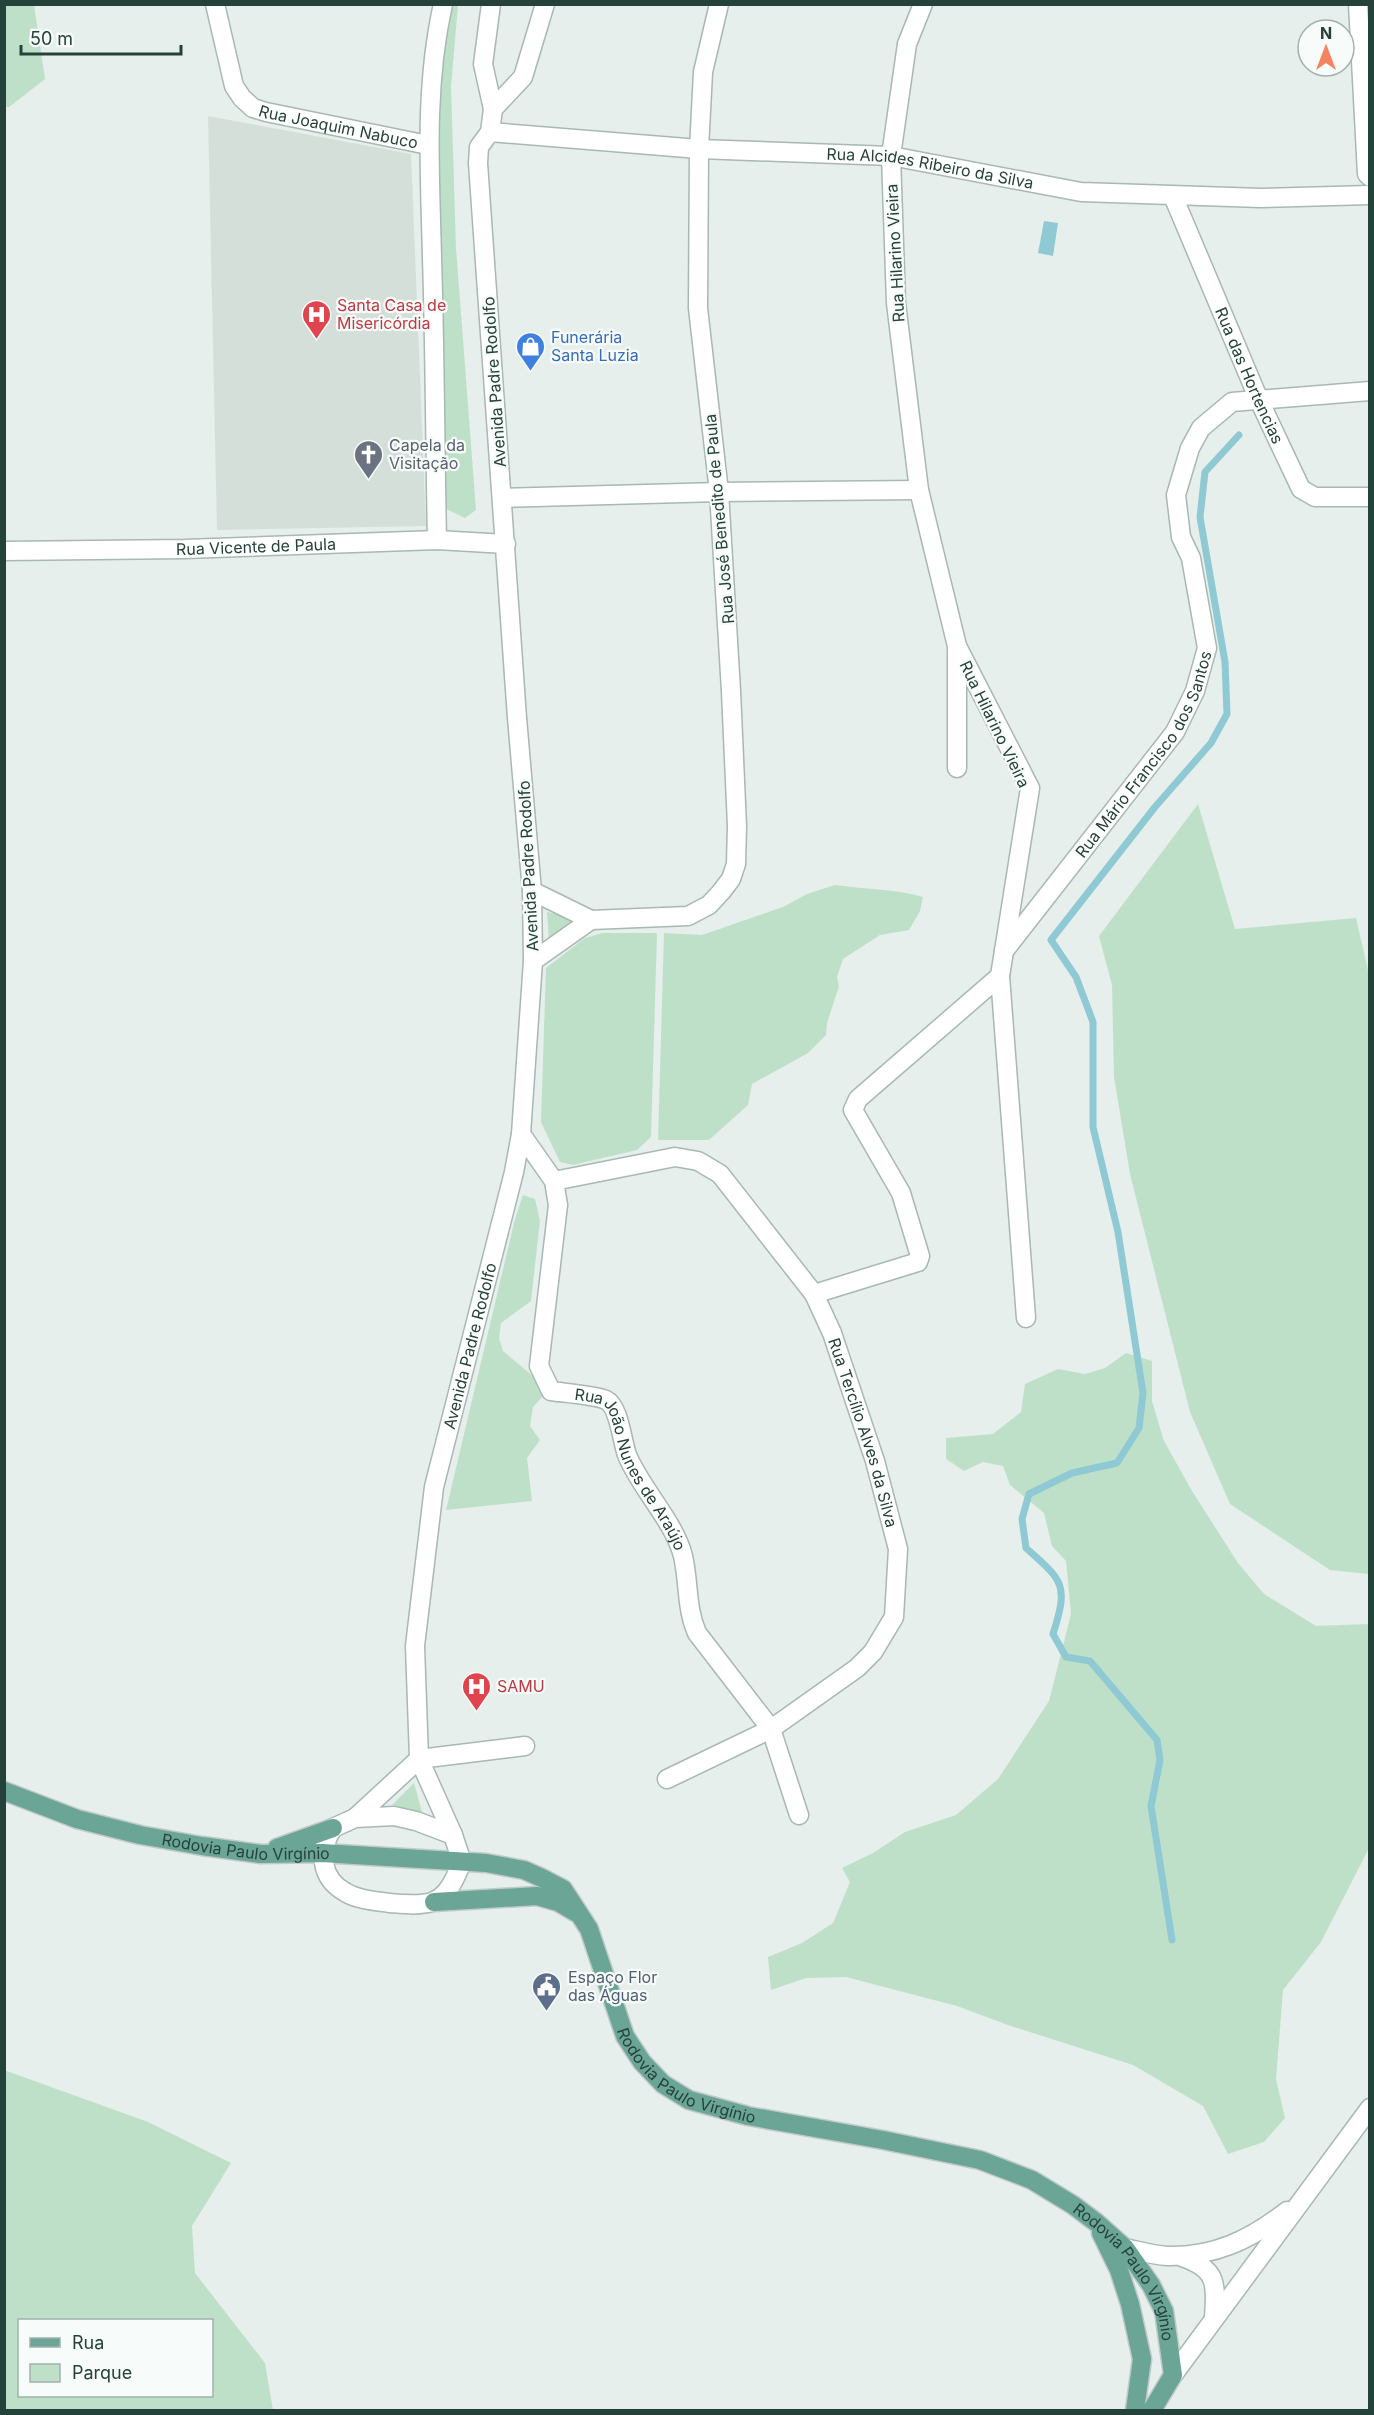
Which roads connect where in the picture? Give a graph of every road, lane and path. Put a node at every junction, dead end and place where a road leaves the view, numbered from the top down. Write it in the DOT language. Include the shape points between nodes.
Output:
graph roads {
  1 [pos="215,4"];
  2 [pos="443,4"];
  3 [pos="491,4"];
  4 [pos="545,4"];
  5 [pos="719,4"];
  6 [pos="923,4"];
  7 [pos="1358,4"];
  8 [pos="493,110"];
  9 [pos="490,132"];
  10 [pos="428,145"];
  11 [pos="699,148"];
  12 [pos="891,156"];
  13 [pos="1370,177"];
  14 [pos="1370,195"];
  15 [pos="1173,196"];
  16 [pos="1370,391"];
  17 [pos="1259,400"];
  18 [pos="919,490"];
  19 [pos="719,492"];
  20 [pos="1370,497"];
  21 [pos="502,498"];
  22 [pos="436,540"];
  23 [pos="506,544"];
  24 [pos="4,551"];
  25 [pos="957,646"];
  26 [pos="957,768"];
  27 [pos="532,891"];
  28 [pos="591,920"];
  29 [pos="1004,952"];
  30 [pos="533,961"];
  31 [pos="1000,976"];
  32 [pos="521,1134"];
  33 [pos="554,1181"];
  34 [pos="814,1294"];
  35 [pos="1026,1318"];
  36 [pos="771,1729"];
  37 [pos="525,1746"];
  38 [pos="419,1759"];
  39 [pos="668,1779"];
  40 [pos="4,1791"];
  41 [pos="799,1815"];
  42 [pos="355,1818"];
  43 [pos="333,1828"];
  44 [pos="453,1835"];
  45 [pos="322,1853"];
  46 [pos="261,1854"];
  47 [pos="462,1862"];
  48 [pos="434,1902"];
  49 [pos="578,1914"];
  50 [pos="1370,2108"];
  51 [pos="1305,2197"];
  52 [pos="1096,2223"];
  53 [pos="1125,2248"];
  54 [pos="1175,2255"];
  55 [pos="1214,2318"];
  56 [pos="1173,2375"];
  57 [pos="1135,2410"];
  58 [pos="1152,2410"];
  1 -- 10 [label="street, Rua Joaquim Nabuco" via="234,86 253,108"];
  2 -- 10 [label="street" via="432,60"];
  3 -- 8 [label="street, Avenida Padre Rodolfo" via="483,64"];
  4 -- 8 [label="street" via="523,77"];
  5 -- 11 [label="street, Rua José Benedito de Paula" via="703,72"];
  6 -- 12 [label="street, Rua Hilarino Vieira" via="907,44"];
  7 -- 13 [label="street" via="1366,174"];
  8 -- 9 [label="street, Avenida Padre Rodolfo"];
  9 -- 11 [label="street, Rua Alcides Ribeiro da Silva"];
  9 -- 21 [label="street, Avenida Padre Rodolfo" via="479,147 478,164"];
  10 -- 22 [label="street"];
  11 -- 12 [label="street, Rua Alcides Ribeiro da Silva"];
  11 -- 19 [label="street, Rua José Benedito de Paula" via="698,308"];
  12 -- 15 [label="street, Rua Alcides Ribeiro da Silva" via="1081,192"];
  12 -- 18 [label="street, Rua Hilarino Vieira" via="896,303"];
  14 -- 15 [label="street, Rua Alcides Ribeiro da Silva"];
  15 -- 17 [label="street, Rua das Hortencias"];
  16 -- 17 [label="street, Rua Mário Francisco dos Santos"];
  17 -- 20 [label="street, Rua das Hortencias" via="1300,489 1315,496"];
  17 -- 29 [label="street, Rua Mário Francisco dos Santos" via="1232,402 1201,428 1190,448 1176,495 1181,537 1191,558 1207,648 1195,691 1175,732"];
  18 -- 19 [label="street"];
  18 -- 25 [label="street, Rua Hilarino Vieira"];
  19 -- 21 [label="street"];
  19 -- 28 [label="street, Rua José Benedito de Paula" via="736,864 721,892 688,915"];
  21 -- 23 [label="street, Avenida Padre Rodolfo"];
  22 -- 23 [label="street, Rua Vicente de Paula"];
  22 -- 24 [label="street, Rua Vicente de Paula"];
  23 -- 27 [label="street, Avenida Padre Rodolfo"];
  25 -- 26 [label="street"];
  25 -- 29 [label="street, Rua Hilarino Vieira" via="1030,788"];
  27 -- 28 [label="street"];
  27 -- 30 [label="street, Avenida Padre Rodolfo"];
  28 -- 30 [label="street"];
  29 -- 31 [label="street, Rua Hilarino Vieira"];
  30 -- 32 [label="street, Avenida Padre Rodolfo"];
  31 -- 34 [label="street" via="858,1099 853,1110 901,1193 920,1256 918,1262"];
  31 -- 35 [label="street"];
  32 -- 33 [label="street, Rua João Nunes de Araújo"];
  32 -- 38 [label="street, Avenida Padre Rodolfo" via="434,1487 415,1646"];
  33 -- 34 [label="street, Rua Tercílio Alves da Silva" via="675,1157 706,1164 724,1178"];
  33 -- 36 [label="street, Rua João Nunes de Araújo" via="558,1205 539,1366 551,1391 606,1400 614,1408 626,1453 683,1555 691,1618 697,1633"];
  34 -- 36 [label="street, Rua Tercílio Alves da Silva" via="832,1334 875,1461 898,1549 894,1617 873,1652 857,1668"];
  36 -- 39 [label="street, Rua Tercílio Alves da Silva"];
  36 -- 41 [label="street, Rua João Nunes de Araújo"];
  37 -- 38 [label="street"];
  38 -- 42 [label="street"];
  38 -- 44 [label="street, Avenida Padre Rodolfo"];
  40 -- 46 [label="main road, Rodovia Paulo Virgínio" via="77,1819 129,1832"];
  42 -- 43 [label="street"];
  42 -- 44 [label="street" via="394,1816"];
  43 -- 45 [label="street"];
  43 -- 46 [label="main road"];
  44 -- 47 [label="street, Avenida Padre Rodolfo"];
  45 -- 46 [label="main road, Rodovia Paulo Virgínio"];
  45 -- 47 [label="main road, Rodovia Paulo Virgínio"];
  45 -- 48 [label="street" via="326,1874 344,1892 367,1900 406,1905"];
  47 -- 48 [label="street" via="452,1885"];
  47 -- 49 [label="main road, Rodovia Paulo Virgínio" via="524,1870 542,1878 563,1890"];
  48 -- 49 [label="main road" via="537,1896"];
  49 -- 52 [label="main road, Rodovia Paulo Virgínio" via="589,1929 625,2036 642,2062 680,2095 748,2116 980,2160 1032,2180"];
  50 -- 51 [label="street"];
  51 -- 54 [label="street" via="1259,2232 1224,2248"];
  51 -- 55 [label="street"];
  52 -- 53 [label="main road, Rodovia Paulo Virgínio"];
  52 -- 57 [label="main road" via="1119,2270 1140,2348"];
  53 -- 54 [label="street"];
  53 -- 56 [label="main road, Rodovia Paulo Virgínio" via="1164,2311"];
  54 -- 55 [label="street" via="1200,2263 1210,2274 1216,2290"];
  55 -- 56 [label="street"];
  56 -- 58 [label="main road"];
}
